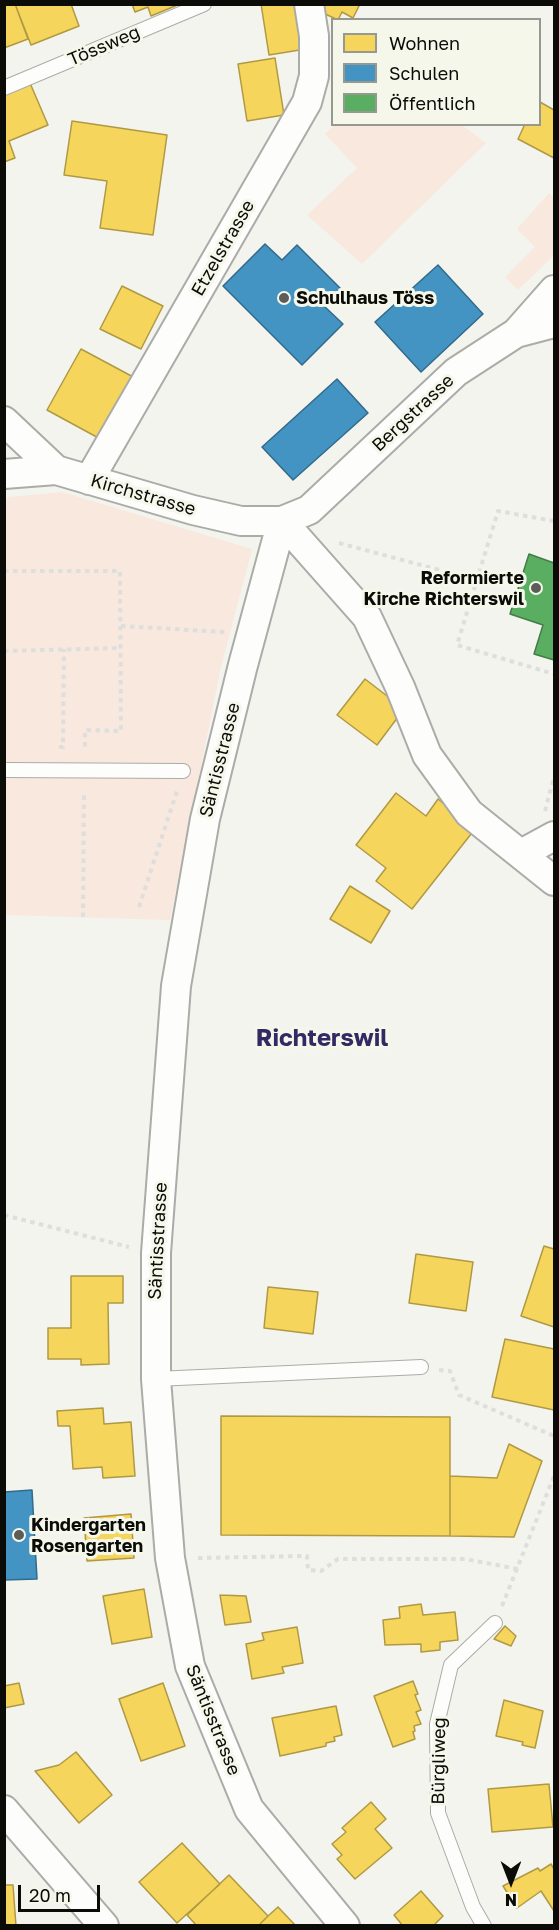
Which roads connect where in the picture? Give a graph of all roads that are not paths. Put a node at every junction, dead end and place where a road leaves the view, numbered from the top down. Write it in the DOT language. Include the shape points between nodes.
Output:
graph roads {
  1 [pos="204,4"];
  2 [pos="309,4"];
  3 [pos="4,88"];
  4 [pos="555,290"];
  5 [pos="555,323"];
  6 [pos="516,333"];
  7 [pos="4,422"];
  8 [pos="56,470"];
  9 [pos="4,474"];
  10 [pos="89,480"];
  11 [pos="282,521"];
  12 [pos="4,770"];
  13 [pos="183,771"];
  14 [pos="555,836"];
  15 [pos="521,854"];
  16 [pos="555,880"];
  17 [pos="421,1367"];
  18 [pos="156,1379"];
  19 [pos="495,1623"];
  20 [pos="4,1810"];
  21 [pos="104,1926"];
  22 [pos="345,1926"];
  23 [pos="484,1926"];
  1 -- 3 [label="lane, Tössweg"];
  2 -- 10 [label="street, Etzelstrasse" via="314,76 307,102"];
  4 -- 6 [label="street"];
  5 -- 6 [label="street, Bergstrasse"];
  6 -- 11 [label="street, Bergstrasse" via="456,372 309,510"];
  7 -- 8 [label="street"];
  8 -- 9 [label="street, Kirchstrasse"];
  8 -- 10 [label="street, Kirchstrasse"];
  10 -- 11 [label="street, Kirchstrasse" via="241,521"];
  11 -- 15 [label="street" via="367,617 426,755 469,813"];
  11 -- 18 [label="street, Säntisstrasse" via="205,819 176,986 156,1253"];
  12 -- 13 [label="lane"];
  14 -- 15 [label="street"];
  15 -- 16 [label="street"];
  17 -- 18 [label="lane"];
  18 -- 22 [label="street, Säntisstrasse" via="171,1558 190,1666 249,1809"];
  19 -- 23 [label="lane, Bürgliweg" via="451,1665 436,1724 438,1813 473,1907"];
  20 -- 21 [label="street"];
}
